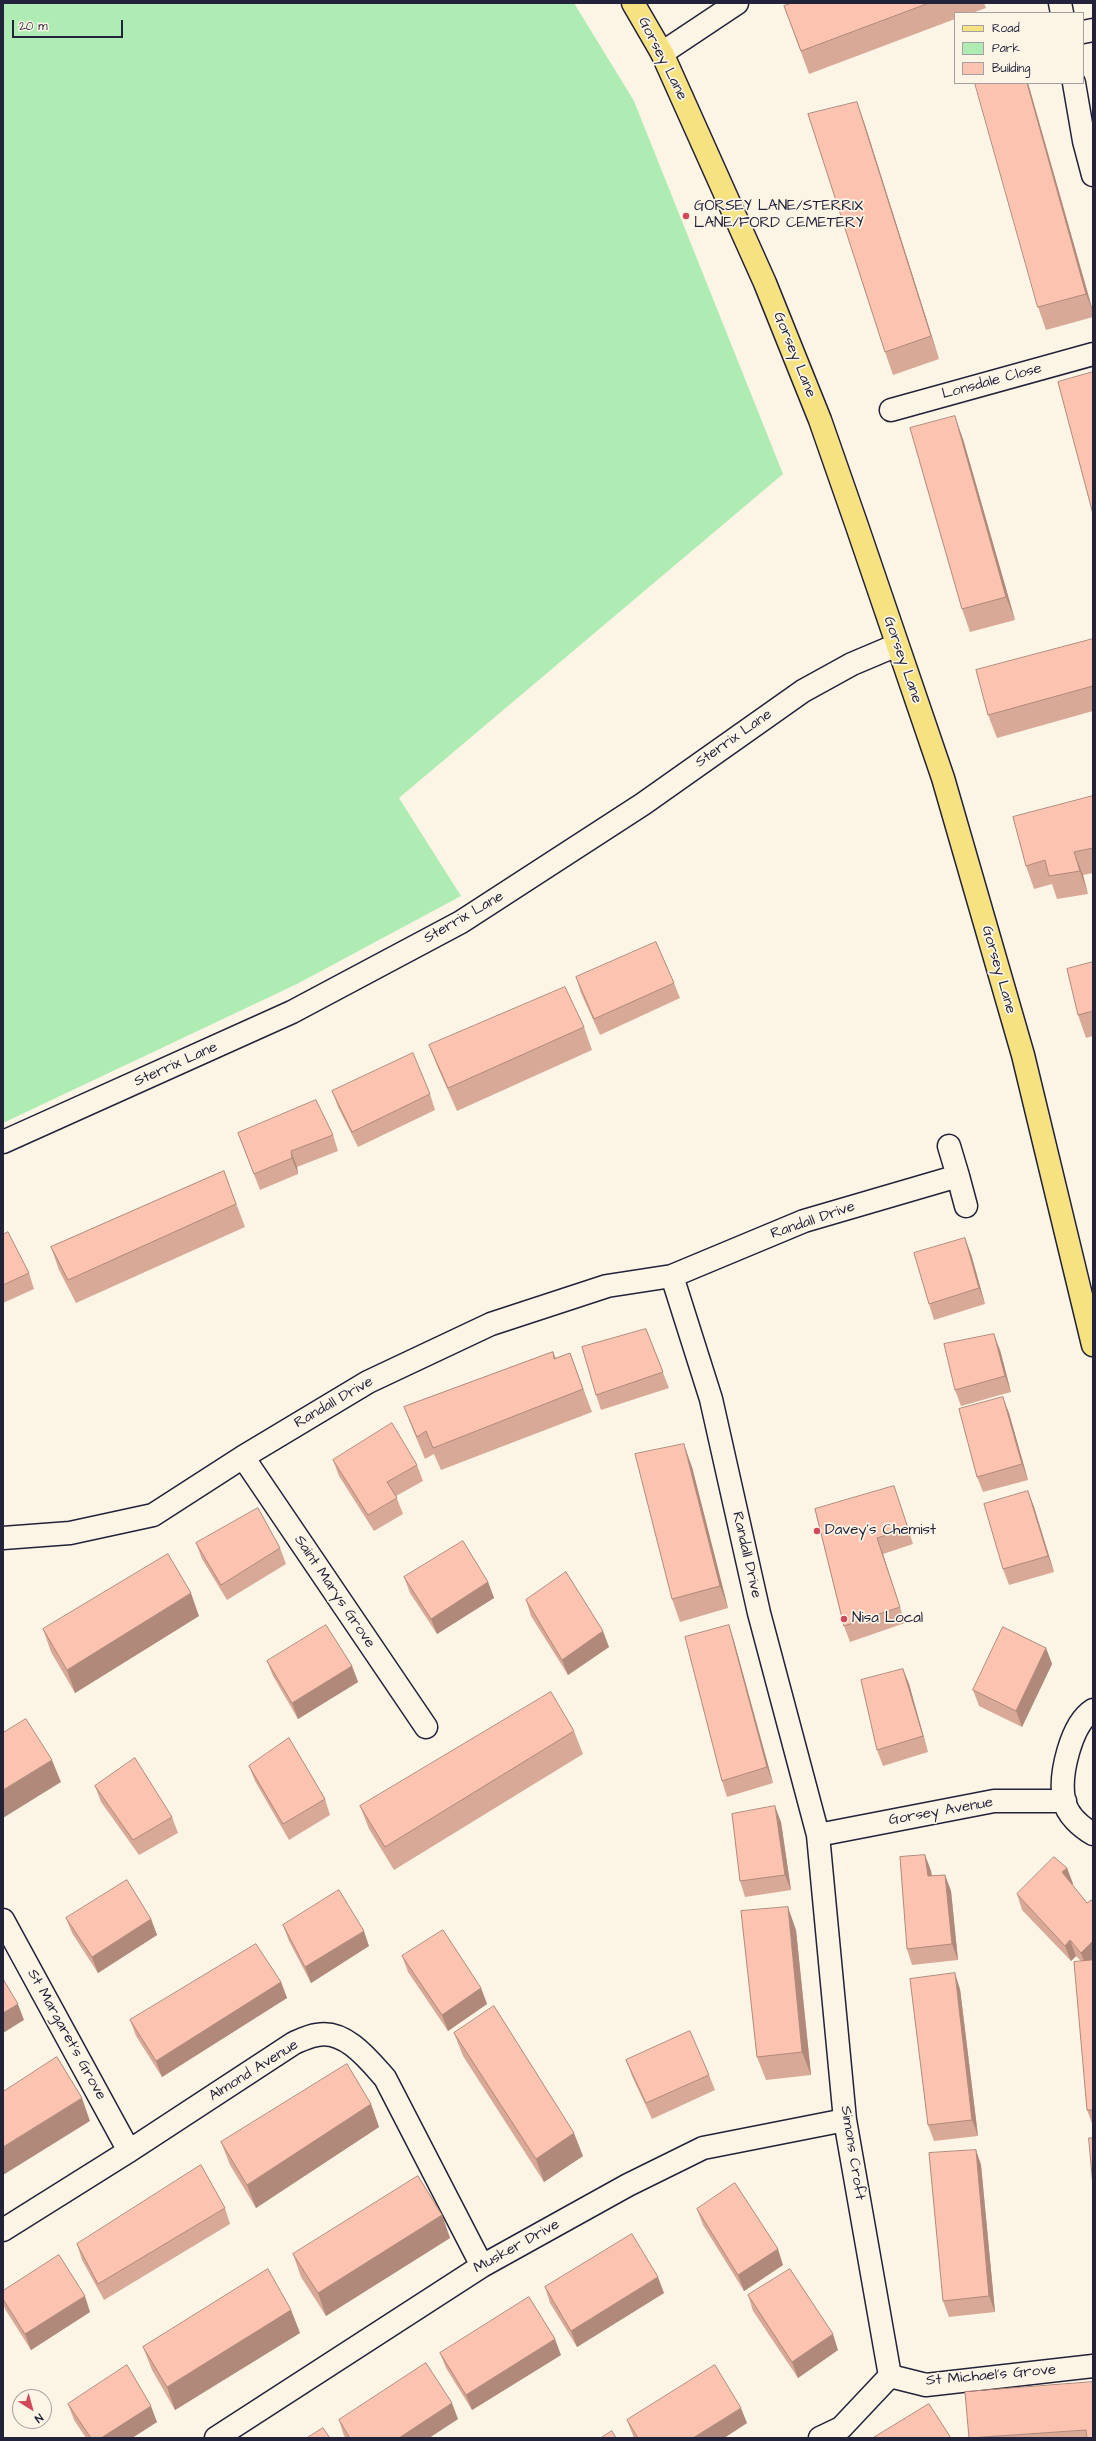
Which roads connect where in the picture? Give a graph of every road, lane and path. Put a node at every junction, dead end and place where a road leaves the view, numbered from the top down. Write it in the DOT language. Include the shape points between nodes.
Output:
graph roads {
  1 [pos="633,3"];
  2 [pos="737,3"];
  3 [pos="662,54"];
  4 [pos="1074,84"];
  5 [pos="1093,175"];
  6 [pos="1093,354"];
  7 [pos="891,410"];
  8 [pos="897,645"];
  9 [pos="3,1142"];
  10 [pos="949,1146"];
  11 [pos="958,1176"];
  12 [pos="966,1206"];
  13 [pos="672,1276"];
  14 [pos="1093,1345"];
  15 [pos="243,1458"];
  16 [pos="3,1538"];
  17 [pos="1093,1710"];
  18 [pos="426,1727"];
  19 [pos="1064,1801"];
  20 [pos="1093,1834"];
  21 [pos="818,1835"];
  22 [pos="3,1920"];
  23 [pos="845,2120"];
  24 [pos="129,2151"];
  25 [pos="3,2230"];
  26 [pos="482,2266"];
  27 [pos="1093,2366"];
  28 [pos="890,2376"];
  29 [pos="216,2438"];
  30 [pos="820,2438"];
  1 -- 3 [label="main road, Gorsey Lane"];
  2 -- 3 [label="street"];
  3 -- 8 [label="main road, Gorsey Lane" via="765,283 820,420"];
  4 -- 5 [label="street"];
  6 -- 7 [label="street, Lonsdale Close"];
  8 -- 9 [label="street, Sterrix Lane" via="852,664 804,690 643,804 461,922 292,1012"];
  8 -- 14 [label="main road, Gorsey Lane" via="942,778 1023,1055"];
  10 -- 11 [label="street"];
  11 -- 12 [label="street"];
  11 -- 13 [label="street, Randall Drive" via="804,1221"];
  13 -- 15 [label="street, Randall Drive" via="607,1286 491,1324 368,1382"];
  13 -- 21 [label="street, Randall Drive" via="711,1399 759,1613"];
  15 -- 16 [label="street, Randall Drive" via="153,1515 70,1533"];
  15 -- 18 [label="street, Saint Marys Grove"];
  17 -- 19 [label="street" via="1086,1715 1072,1742 1064,1772"];
  19 -- 20 [label="street" via="1080,1826"];
  19 -- 21 [label="street, Gorsey Avenue" via="994,1801"];
  21 -- 23 [label="street, Simons Croft"];
  22 -- 24 [label="street, St Margaret's Grove"];
  23 -- 26 [label="street, Musker Drive" via="703,2148 628,2185"];
  23 -- 28 [label="street, Simons Croft"];
  24 -- 25 [label="street, Almond Avenue"];
  24 -- 26 [label="street, Almond Avenue" via="294,2043 319,2034 344,2039 365,2055 385,2078"];
  26 -- 29 [label="street, Musker Drive"];
  27 -- 28 [label="street, St Michael's Grove" via="926,2385"];
  28 -- 30 [label="street" via="841,2428"];
}
